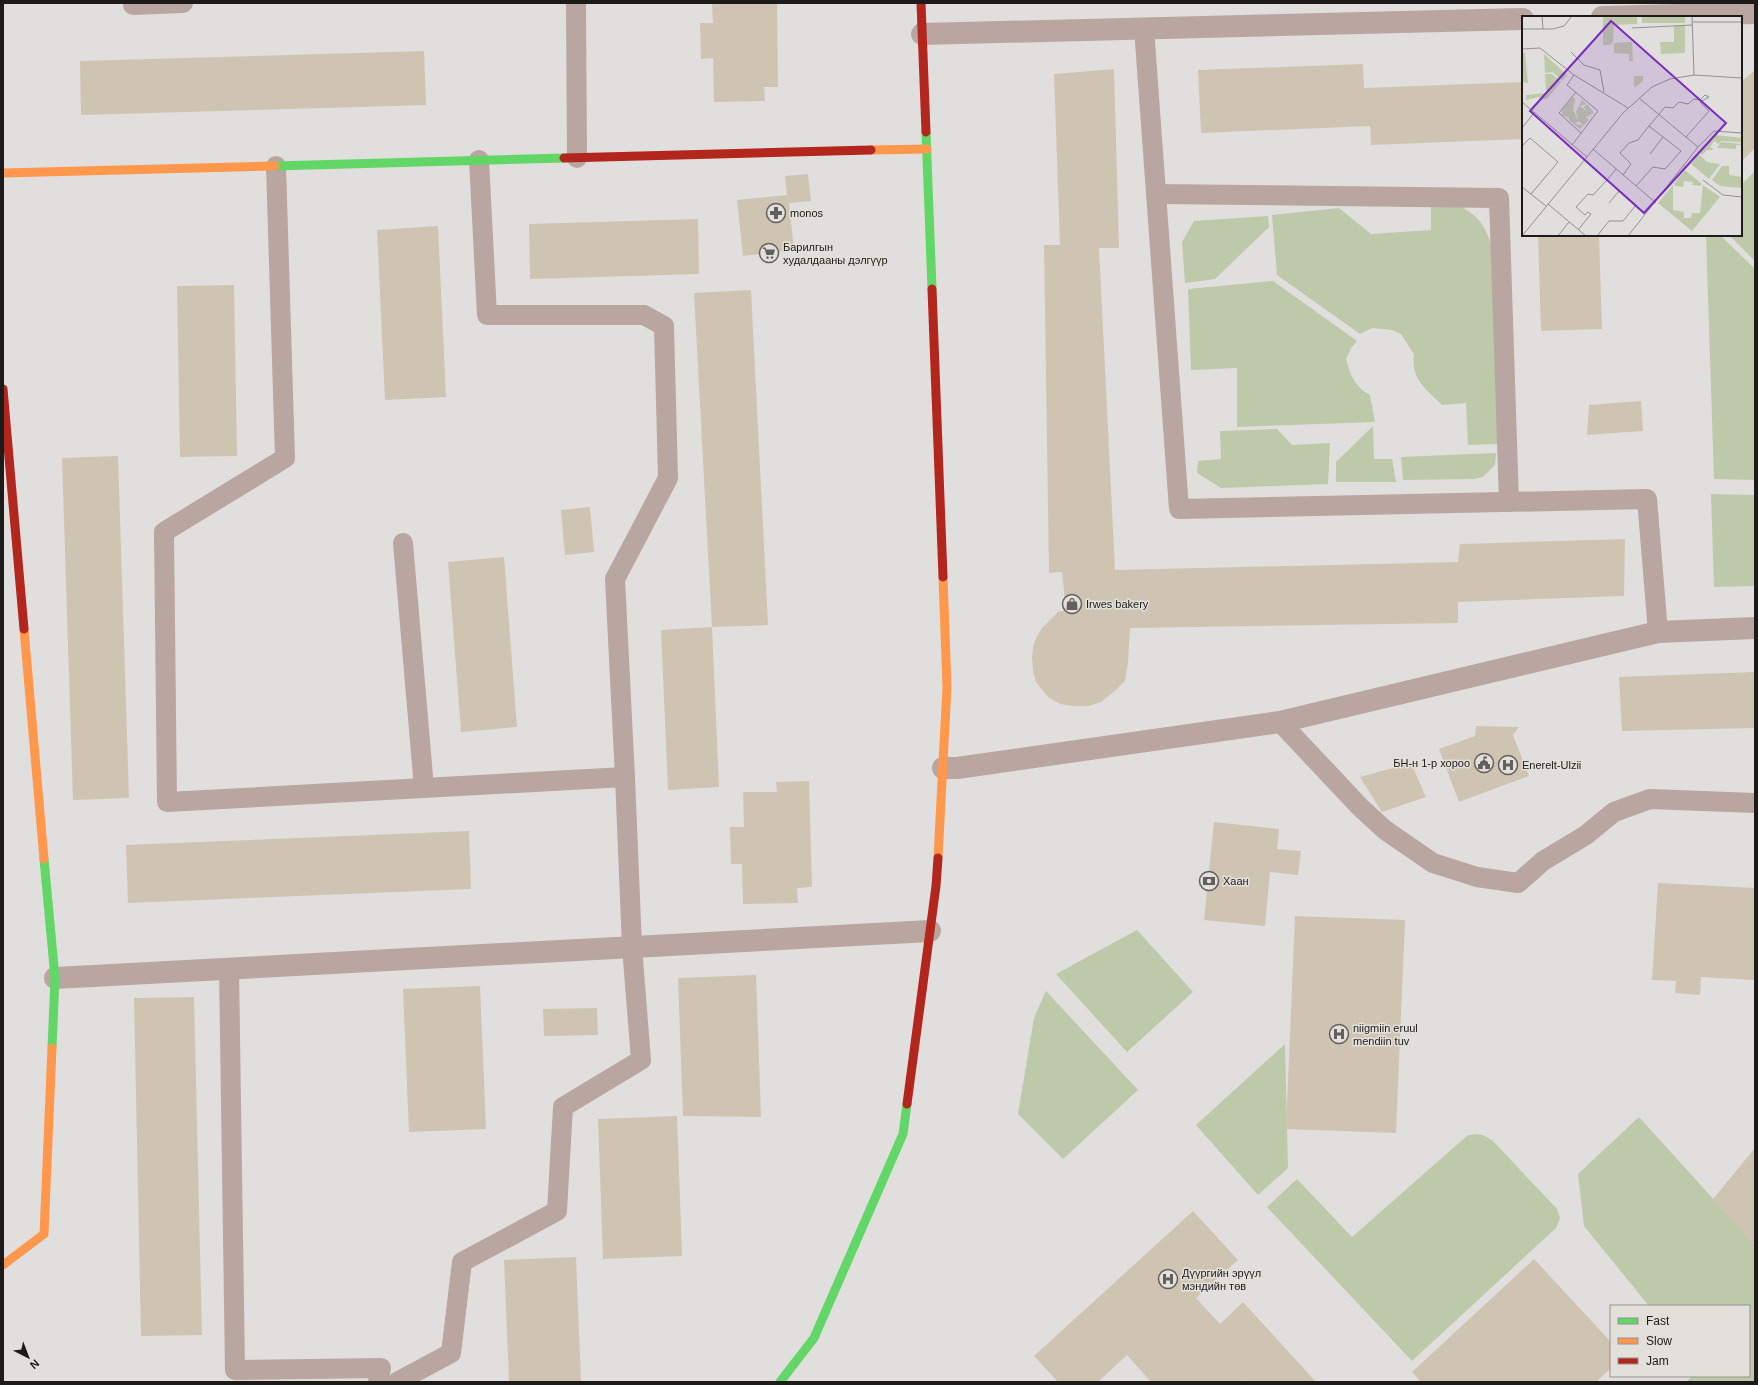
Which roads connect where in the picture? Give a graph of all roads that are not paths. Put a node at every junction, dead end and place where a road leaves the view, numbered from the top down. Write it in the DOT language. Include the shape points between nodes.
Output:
graph roads {
  1 [pos="133,3"];
  2 [pos="183,3"];
  3 [pos="576,3"];
  4 [pos="921,3"];
  5 [pos="1706,9"];
  6 [pos="1755,13"];
  7 [pos="1615,16"];
  8 [pos="1522,19"];
  9 [pos="1144,28"];
  10 [pos="922,34"];
  11 [pos="927,149"];
  12 [pos="577,158"];
  13 [pos="480,160"];
  14 [pos="276,166"];
  15 [pos="3,173"];
  16 [pos="1156,194"];
  17 [pos="3,389"];
  18 [pos="1508,502"];
  19 [pos="403,543"];
  20 [pos="1755,628"];
  21 [pos="1658,632"];
  22 [pos="1280,722"];
  23 [pos="942,768"];
  24 [pos="626,777"];
  25 [pos="424,788"];
  26 [pos="1755,803"];
  27 [pos="930,932"];
  28 [pos="632,947"];
  29 [pos="229,968"];
  30 [pos="55,978"];
  31 [pos="3,1265"];
  32 [pos="378,1382"];
  33 [pos="397,1382"];
  34 [pos="780,1382"];
  1 -- 2 [label="lane"];
  3 -- 12 [label="lane"];
  4 -- 10 [label="street"];
  5 -- 6 [label="street"];
  5 -- 7 [label="street"];
  8 -- 9 [label="street"];
  9 -- 10 [label="street"];
  9 -- 16 [label="lane"];
  10 -- 11 [label="street"];
  11 -- 12 [label="street"];
  11 -- 23 [label="street" via="947,687"];
  12 -- 13 [label="street"];
  13 -- 14 [label="street"];
  13 -- 24 [label="lane" via="487,315 644,315 664,326 668,478 615,579"];
  14 -- 15 [label="street"];
  14 -- 25 [label="lane" via="285,458 164,532 167,802"];
  16 -- 18 [label="lane" via="1178,509"];
  16 -- 18 [label="lane" via="1499,198"];
  17 -- 30 [label="street"];
  18 -- 21 [label="lane" via="1647,499"];
  19 -- 25 [label="lane"];
  20 -- 21 [label="street"];
  21 -- 22 [label="street"];
  22 -- 23 [label="street" via="957,768"];
  22 -- 26 [label="lane" via="1385,830 1433,863 1477,877 1518,883 1543,861 1586,835 1614,812 1650,800"];
  23 -- 27 [label="street" via="936,886"];
  24 -- 25 [label="lane"];
  24 -- 28 [label="lane"];
  27 -- 28 [label="street"];
  27 -- 34 [label="street" via="903,1134 814,1338"];
  28 -- 29 [label="street"];
  28 -- 33 [label="lane" via="641,1060 563,1107 557,1211 462,1262 451,1353"];
  29 -- 30 [label="street"];
  29 -- 32 [label="lane" via="235,1370 381,1368"];
  30 -- 31 [label="street" via="44,1234"];
}
